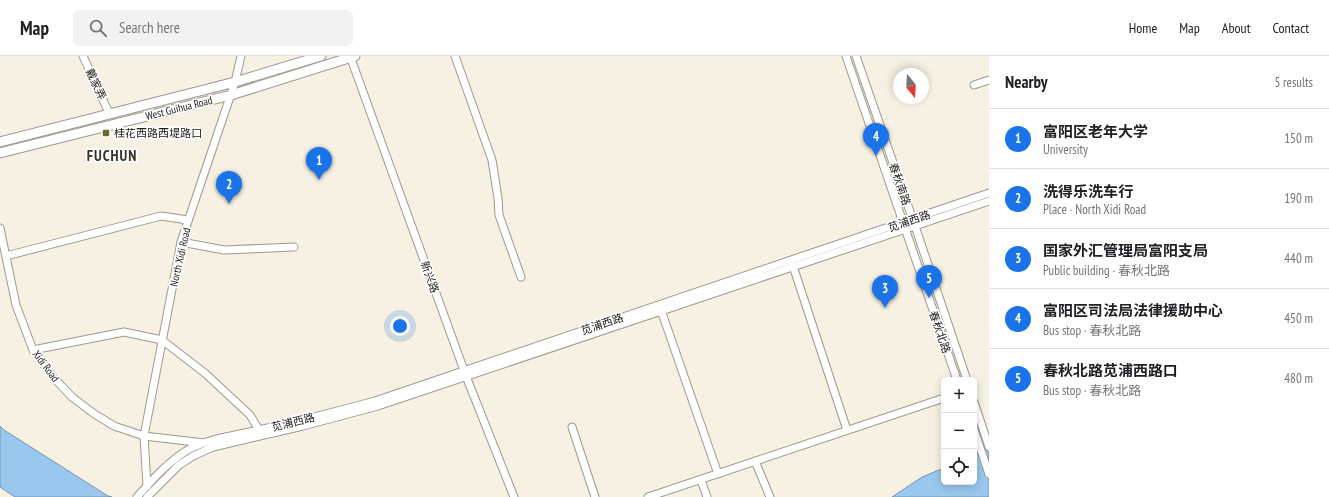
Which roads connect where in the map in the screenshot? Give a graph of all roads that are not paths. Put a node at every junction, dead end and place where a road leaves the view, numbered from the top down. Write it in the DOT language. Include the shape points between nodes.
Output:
graph roads {
  1 [pos="83,56"];
  2 [pos="240,56"];
  3 [pos="321,56"];
  4 [pos="455,56"];
  5 [pos="846,56"];
  6 [pos="856,56"];
  7 [pos="352,57"];
  8 [pos="989,80"];
  9 [pos="235,82"];
  10 [pos="974,86"];
  11 [pos="231,95"];
  12 [pos="109,113"];
  13 [pos="0,142"];
  14 [pos="0,153"];
  15 [pos="989,193"];
  16 [pos="989,201"];
  17 [pos="188,220"];
  18 [pos="914,223"];
  19 [pos="904,226"];
  20 [pos="0,228"];
  21 [pos="181,242"];
  22 [pos="294,247"];
  23 [pos="6,256"];
  24 [pos="793,266"];
  25 [pos="521,277"];
  26 [pos="661,310"];
  27 [pos="162,340"];
  28 [pos="33,350"];
  29 [pos="465,374"];
  30 [pos="956,377"];
  31 [pos="965,377"];
  32 [pos="941,399"];
  33 [pos="977,411"];
  34 [pos="572,427"];
  35 [pos="259,430"];
  36 [pos="847,430"];
  37 [pos="144,436"];
  38 [pos="977,438"];
  39 [pos="987,439"];
  40 [pos="210,444"];
  41 [pos="755,461"];
  42 [pos="718,474"];
  43 [pos="989,474"];
  44 [pos="701,480"];
  45 [pos="147,486"];
  46 [pos="138,496"];
  47 [pos="147,497"];
  48 [pos="514,497"];
  49 [pos="596,497"];
  50 [pos="648,497"];
  51 [pos="707,497"];
  52 [pos="770,497"];
  1 -- 12 [label="street, 戴家弄"];
  2 -- 9 [label="street"];
  3 -- 9 [label="main road, West Guihua Road"];
  4 -- 25 [label="street" via="492,160 499,215"];
  5 -- 19 [label="street, 春秋北路"];
  6 -- 18 [label="street, 春秋南路"];
  7 -- 11 [label="main road, West Guihua Road"];
  7 -- 29 [label="street, 新兴路"];
  8 -- 10 [label="street"];
  9 -- 11 [label="street, North Xidi Road"];
  9 -- 12 [label="main road, West Guihua Road"];
  11 -- 14 [label="main road, West Guihua Road"];
  11 -- 17 [label="street, North Xidi Road"];
  12 -- 13 [label="main road, West Guihua Road"];
  15 -- 18 [label="street, 苋浦西路"];
  16 -- 18 [label="street, 苋浦西路"];
  17 -- 21 [label="street, North Xidi Road"];
  17 -- 23 [label="street" via="161,216"];
  18 -- 19 [label="street, 苋浦西路"];
  18 -- 31 [label="street, 春秋南路"];
  19 -- 24 [label="street, 苋浦西路"];
  19 -- 29 [label="street, 苋浦西路"];
  19 -- 30 [label="street, 春秋北路"];
  20 -- 23 [label="street, Xidi Road"];
  21 -- 22 [label="street" via="224,250"];
  21 -- 27 [label="street, North Xidi Road"];
  23 -- 28 [label="street, Xidi Road" via="16,305"];
  24 -- 26 [label="street, 苋浦西路"];
  24 -- 36 [label="street"];
  26 -- 29 [label="street, 苋浦西路"];
  26 -- 42 [label="street"];
  27 -- 28 [label="street" via="124,332"];
  27 -- 35 [label="street" via="206,374 250,415"];
  27 -- 37 [label="street, North Xidi Road"];
  28 -- 37 [label="street, Xidi Road" via="72,397 114,426"];
  29 -- 35 [label="street, 苋浦西路" via="375,401"];
  29 -- 40 [label="street, 苋浦西路" via="378,406 303,426"];
  29 -- 48 [label="street, 新兴路"];
  32 -- 36 [label="street"];
  33 -- 39 [label="street"];
  34 -- 49 [label="street"];
  35 -- 40 [label="street, 苋浦西路"];
  36 -- 41 [label="street"];
  37 -- 40 [label="street, Xidi Road"];
  37 -- 45 [label="street"];
  38 -- 43 [label="street"];
  40 -- 45 [label="street" via="188,450"];
  40 -- 47 [label="street" via="179,465"];
  41 -- 42 [label="street"];
  41 -- 52 [label="street"];
  42 -- 44 [label="street"];
  44 -- 50 [label="street"];
  44 -- 51 [label="street"];
  45 -- 46 [label="street"];
}
